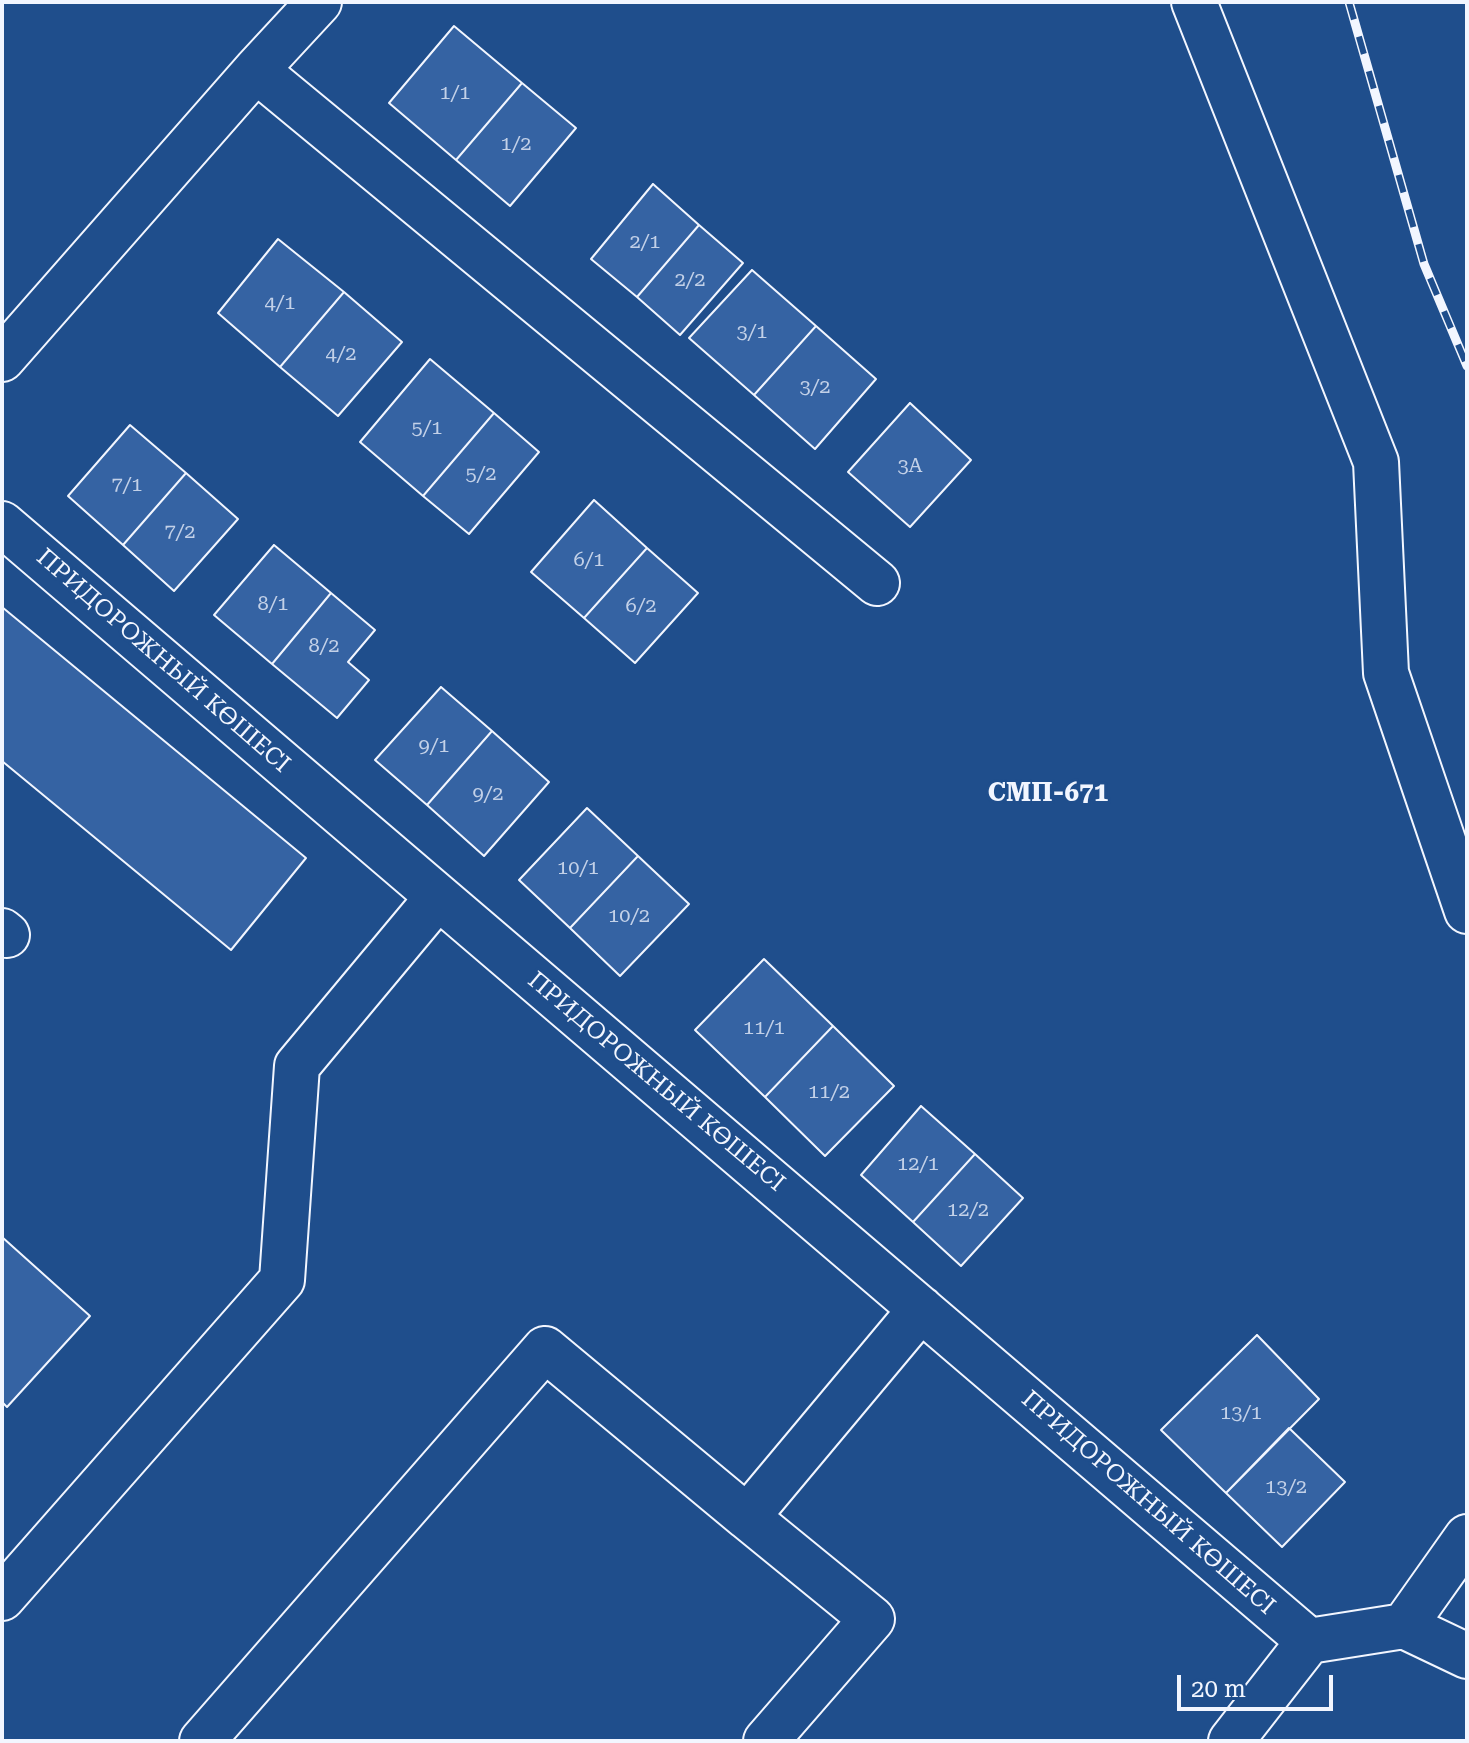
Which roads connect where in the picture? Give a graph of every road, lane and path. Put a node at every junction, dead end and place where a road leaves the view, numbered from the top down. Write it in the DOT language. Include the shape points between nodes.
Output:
graph roads {
  1 [pos="319,2"];
  2 [pos="1194,2"];
  3 [pos="256,70"];
  4 [pos="2,359"];
  5 [pos="2,524"];
  6 [pos="877,583"];
  7 [pos="438,897"];
  8 [pos="1467,911"];
  9 [pos="921,1309"];
  10 [pos="747,1517"];
  11 [pos="1467,1537"];
  12 [pos="2,1598"];
  13 [pos="1404,1626"];
  14 [pos="1309,1641"];
  15 [pos="1467,1656"];
  16 [pos="202,1741"];
  17 [pos="766,1741"];
  18 [pos="1231,1741"];
  1 -- 3 [label="street"];
  2 -- 8 [label="street" via="1376,462 1386,673"];
  3 -- 4 [label="street"];
  3 -- 6 [label="street"];
  5 -- 7 [label="street, ПРИДОРОЖНЫЙ КӨШЕСІ"];
  7 -- 9 [label="street, ПРИДОРОЖНЫЙ КӨШЕСІ"];
  7 -- 12 [label="street" via="297,1066 282,1280"];
  9 -- 10 [label="street"];
  9 -- 14 [label="street, ПРИДОРОЖНЫЙ КӨШЕСІ"];
  10 -- 16 [label="street" via="545,1349"];
  10 -- 17 [label="street" via="872,1619"];
  11 -- 13 [label="street"];
  13 -- 14 [label="street"];
  13 -- 15 [label="street"];
  14 -- 18 [label="street"];
}
